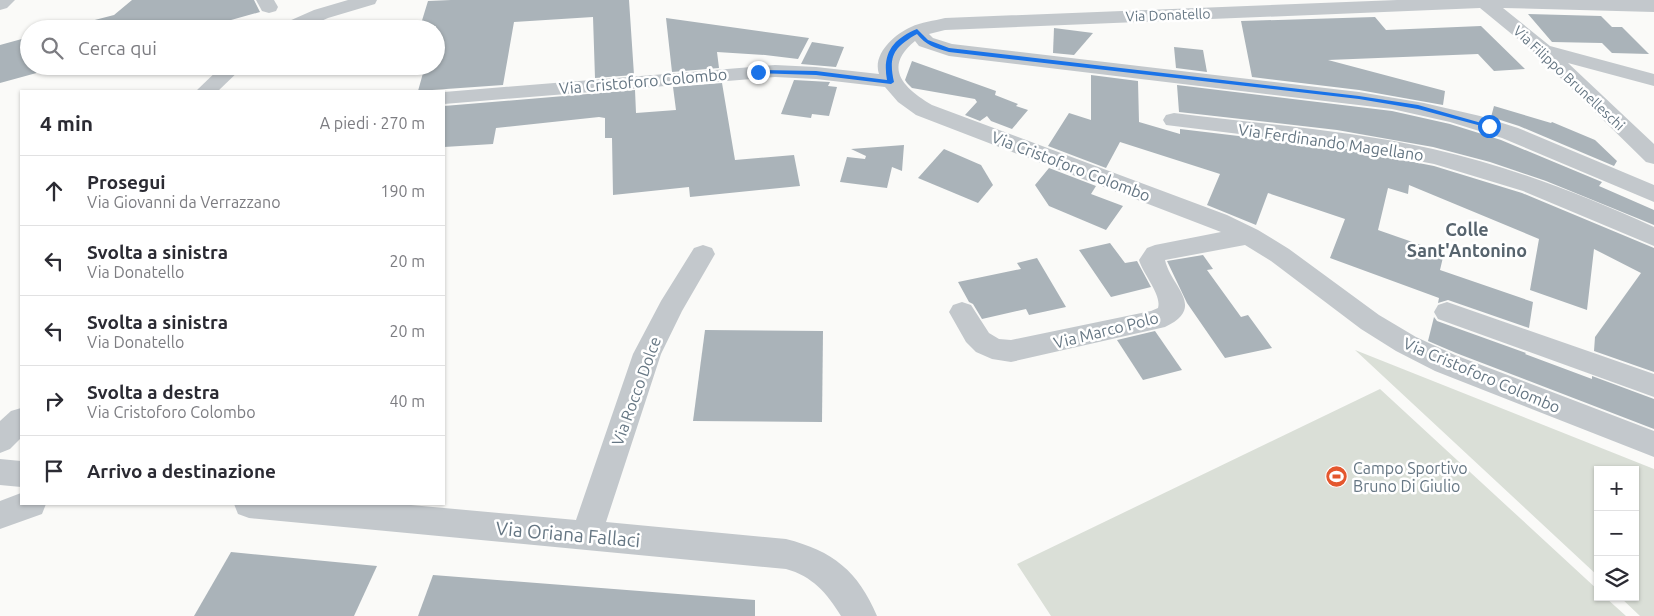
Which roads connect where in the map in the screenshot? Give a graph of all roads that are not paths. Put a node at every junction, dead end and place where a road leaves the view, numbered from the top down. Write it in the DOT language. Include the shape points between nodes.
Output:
graph roads {
  1 [pos="6,0"];
  2 [pos="368,0"];
  3 [pos="1484,1"];
  4 [pos="0,4"];
  5 [pos="1654,6"];
  6 [pos="307,20"];
  7 [pos="917,31"];
  8 [pos="1542,50"];
  9 [pos="224,75"];
  10 [pos="1654,80"];
  11 [pos="891,82"];
  12 [pos="207,90"];
  13 [pos="445,98"];
  14 [pos="1174,120"];
  15 [pos="1654,157"];
  16 [pos="1654,194"];
  17 [pos="1249,236"];
  18 [pos="1654,237"];
  19 [pos="703,254"];
  20 [pos="962,312"];
  21 [pos="1447,312"];
  22 [pos="1654,386"];
  23 [pos="20,421"];
  24 [pos="0,440"];
  25 [pos="1654,444"];
  26 [pos="0,472"];
  27 [pos="20,474"];
  28 [pos="28,505"];
  29 [pos="260,505"];
  30 [pos="0,514"];
  31 [pos="586,536"];
  32 [pos="860,616"];
  1 -- 4 [label="street"];
  2 -- 6 [label="street"];
  3 -- 5 [label="street, Via Donatello"];
  3 -- 7 [label="street, Via Donatello" via="954,23"];
  3 -- 8 [label="street, Via Filippo Brunelleschi"];
  7 -- 11 [label="street, Via Donatello" via="901,40 891,51 887,66"];
  7 -- 16 [label="street" via="926,42 949,50 1418,107 1530,140"];
  8 -- 10 [label="street"];
  8 -- 15 [label="street, Via Filippo Brunelleschi"];
  9 -- 12 [label="street"];
  11 -- 13 [label="street, Via Cristoforo Colombo" via="775,71"];
  11 -- 17 [label="street, Via Cristoforo Colombo" via="905,99 928,112 1206,216"];
  14 -- 18 [label="street, Via Ferdinando Magellano" via="1371,144 1439,158 1570,201"];
  17 -- 20 [label="street, Via Marco Polo" via="1156,254 1152,260 1153,267 1172,296 1172,303 1168,314 1156,320 1011,351 992,349 984,344 974,334"];
  17 -- 25 [label="street, Via Cristoforo Colombo" via="1406,344 1459,369"];
  19 -- 31 [label="street, Via Rocco Dolce" via="647,354"];
  21 -- 22 [label="street"];
  23 -- 24 [label="street"];
  26 -- 27 [label="street"];
  28 -- 30 [label="street"];
  29 -- 31 [label="street, Via Oriana Fallaci"];
  31 -- 32 [label="street, Via Oriana Fallaci" via="797,556 832,575"];
}
